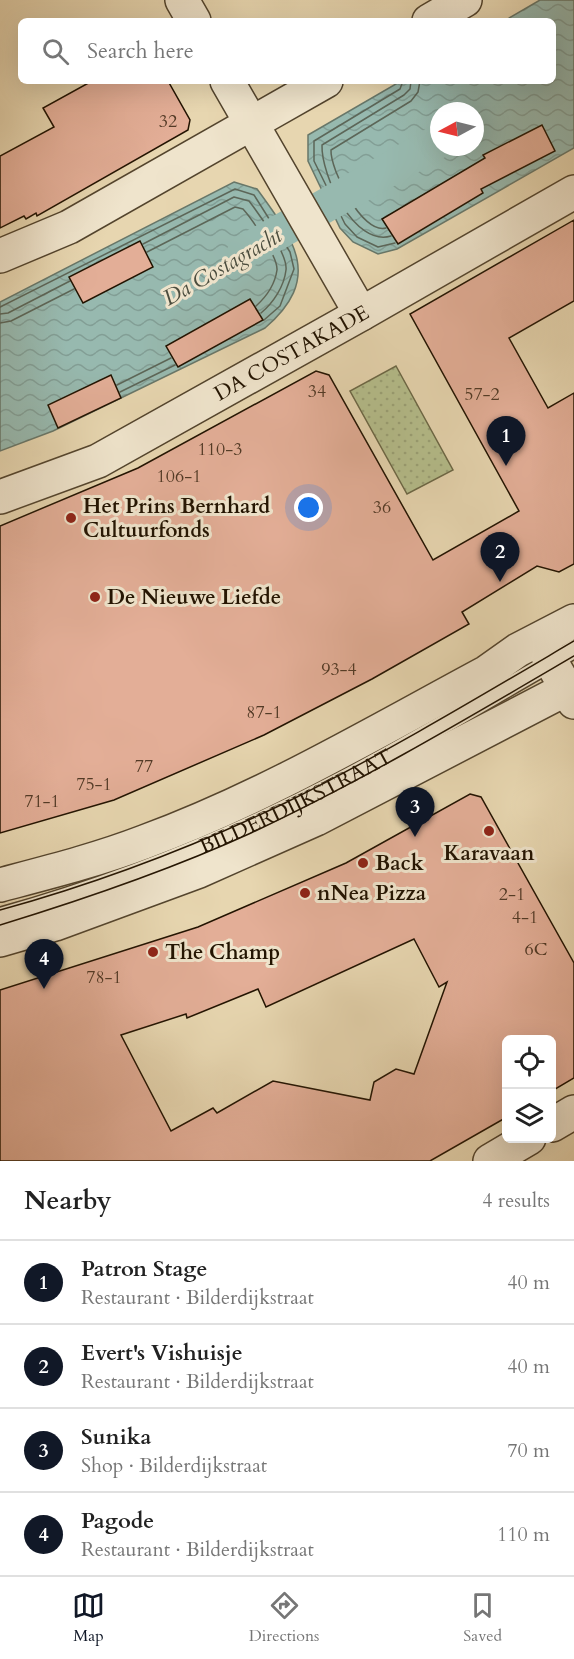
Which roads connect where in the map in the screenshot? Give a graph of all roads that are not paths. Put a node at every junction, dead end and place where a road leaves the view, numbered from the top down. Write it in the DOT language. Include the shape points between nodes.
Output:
graph roads {
  1 [pos="182,0"];
  2 [pos="465,0"];
  3 [pos="192,18"];
  4 [pos="434,18"];
  5 [pos="229,84"];
  6 [pos="321,84"];
  7 [pos="251,125"];
  8 [pos="574,192"];
  9 [pos="0,256"];
  10 [pos="362,314"];
  11 [pos="0,497"];
  12 [pos="574,621"];
  13 [pos="564,671"];
  14 [pos="0,885"];
  15 [pos="0,917"];
  16 [pos="0,940"];
  17 [pos="574,1112"];
  18 [pos="556,1123"];
  19 [pos="520,1143"];
  20 [pos="490,1161"];
  1 -- 3 [label="street"];
  2 -- 4 [label="street"];
  5 -- 7 [label="street"];
  6 -- 7 [label="street"];
  7 -- 9 [label="street" via="69,227"];
  7 -- 10 [label="street"];
  8 -- 10 [label="street, DA COSTAKADE"];
  10 -- 11 [label="street, DA COSTAKADE" via="98,461"];
  12 -- 13 [label="street, BILDERDIJKSTRAAT"];
  13 -- 14 [label="street, BILDERDIJKSTRAAT" via="518,650 487,672 262,792 145,842"];
  13 -- 15 [label="lane, BILDERDIJKSTRAAT" via="279,812 105,884"];
  13 -- 16 [label="street, BILDERDIJKSTRAAT" via="316,819 210,866"];
  17 -- 18 [label="street"];
  19 -- 20 [label="street"];
}
